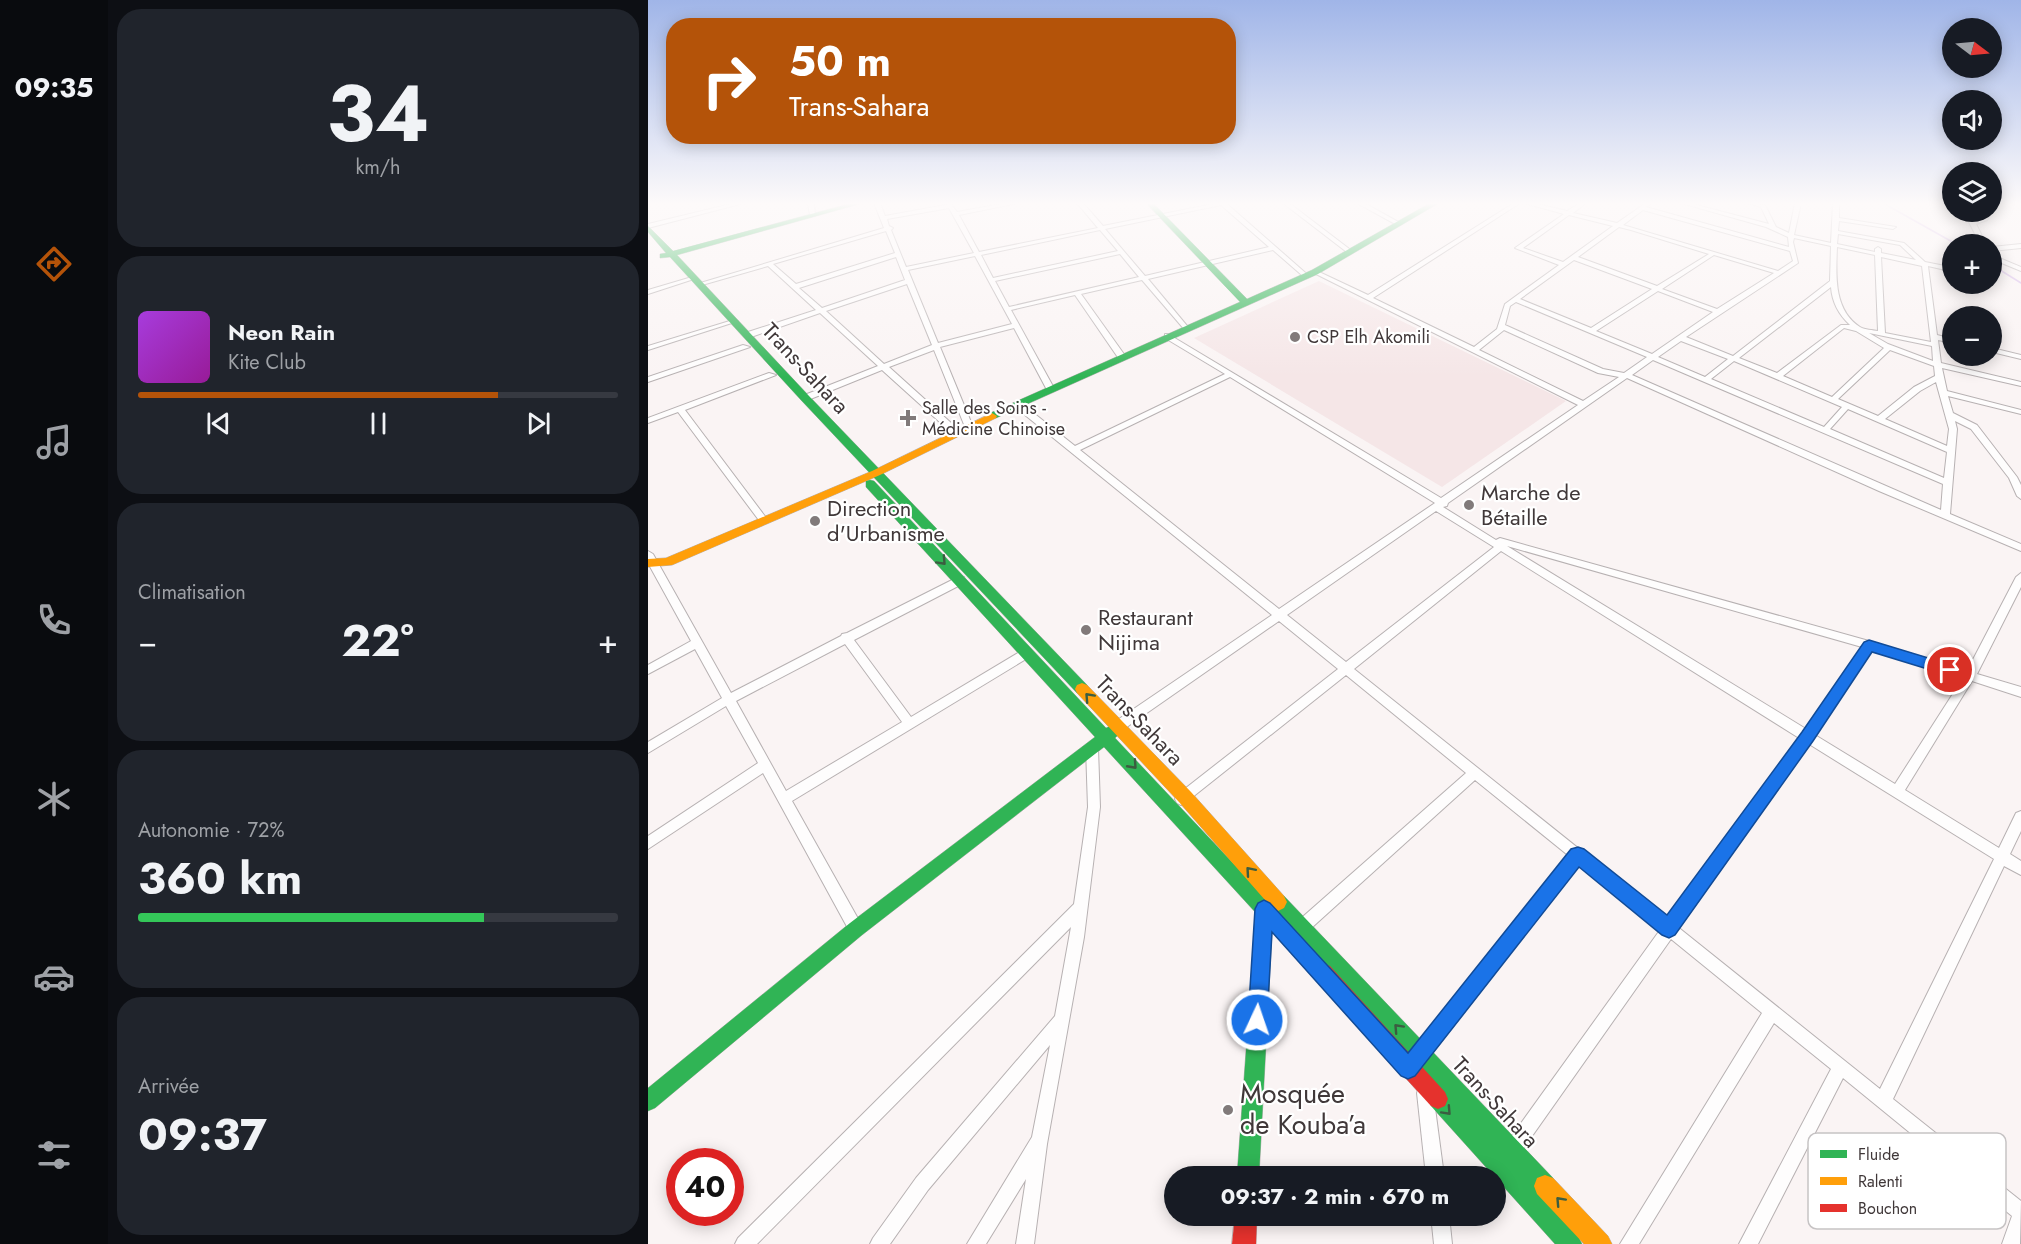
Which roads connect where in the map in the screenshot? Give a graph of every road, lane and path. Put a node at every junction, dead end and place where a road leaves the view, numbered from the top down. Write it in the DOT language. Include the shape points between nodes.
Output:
graph roads {
  1 [pos="673,261"];
  2 [pos="779,261"];
  3 [pos="877,261"];
  4 [pos="902,261"];
  5 [pos="943,261"];
  6 [pos="981,261"];
  7 [pos="1080,261"];
  8 [pos="1130,261"];
  9 [pos="1216,261"];
  10 [pos="1293,261"];
  11 [pos="1334,261"];
  12 [pos="1426,261"];
  13 [pos="1555,261"];
  14 [pos="1567,261"];
  15 [pos="1584,261"];
  16 [pos="1701,261"];
  17 [pos="1740,261"];
  18 [pos="1796,261"];
  19 [pos="1835,261"];
  20 [pos="1879,261"];
  21 [pos="1905,261"];
  22 [pos="1921,261"];
  23 [pos="2002,261"];
  24 [pos="1207,263"];
  25 [pos="769,264"];
  26 [pos="1563,264"];
  27 [pos="1925,265"];
  28 [pos="1942,267"];
  29 [pos="905,269"];
  30 [pos="2021,269"];
  31 [pos="1779,273"];
  32 [pos="1311,274"];
  33 [pos="1144,278"];
  34 [pos="991,280"];
  35 [pos="693,281"];
  36 [pos="909,281"];
  37 [pos="1834,281"];
  38 [pos="794,287"];
  39 [pos="1657,289"];
  40 [pos="648,292"];
  41 [pos="1077,293"];
  42 [pos="1368,298"];
  43 [pos="1518,300"];
  44 [pos="1246,303"];
  45 [pos="1007,309"];
  46 [pos="820,311"];
  47 [pos="1718,312"];
  48 [pos="730,323"];
  49 [pos="1016,326"];
  50 [pos="1501,326"];
  51 [pos="1852,326"];
  52 [pos="1186,328"];
  53 [pos="1591,331"];
  54 [pos="1882,333"];
  55 [pos="1168,336"];
  56 [pos="1681,338"];
  57 [pos="747,341"];
  58 [pos="1935,341"];
  59 [pos="1942,341"];
  60 [pos="936,346"];
  61 [pos="648,348"];
  62 [pos="1888,348"];
  63 [pos="1474,351"];
  64 [pos="2002,352"];
  65 [pos="1122,357"];
  66 [pos="2021,357"];
  67 [pos="1654,358"];
  68 [pos="1734,359"];
  69 [pos="1937,364"];
  70 [pos="883,367"];
  71 [pos="1230,374"];
  72 [pos="772,375"];
  73 [pos="1628,376"];
  74 [pos="1778,376"];
  75 [pos="1939,377"];
  76 [pos="1707,379"];
  77 [pos="648,380"];
  78 [pos="2021,384"];
  79 [pos="1051,390"];
  80 [pos="1941,392"];
  81 [pos="805,399"];
  82 [pos="1833,400"];
  83 [pos="1018,405"];
  84 [pos="1585,405"];
  85 [pos="1847,406"];
  86 [pos="680,409"];
  87 [pos="2021,412"];
  88 [pos="1948,414"];
  89 [pos="1880,419"];
  90 [pos="648,421"];
  91 [pos="963,430"];
  92 [pos="1825,430"];
  93 [pos="1074,450"];
  94 [pos="1951,451"];
  95 [pos="870,475"];
  96 [pos="1949,483"];
  97 [pos="2021,496"];
  98 [pos="1441,506"];
  99 [pos="1945,515"];
  100 [pos="764,521"];
  101 [pos="1486,537"];
  102 [pos="1501,546"];
  103 [pos="2021,548"];
  104 [pos="650,560"];
  105 [pos="2021,577"];
  106 [pos="960,580"];
  107 [pos="1280,616"];
  108 [pos="846,637"];
  109 [pos="697,642"];
  110 [pos="1869,645"];
  111 [pos="1027,653"];
  112 [pos="648,670"];
  113 [pos="1347,670"];
  114 [pos="1970,676"];
  115 [pos="1060,677"];
  116 [pos="2021,692"];
  117 [pos="729,699"];
  118 [pos="909,723"];
  119 [pos="1112,732"];
  120 [pos="1807,737"];
  121 [pos="648,748"];
  122 [pos="1092,748"];
  123 [pos="765,765"];
  124 [pos="1475,772"];
  125 [pos="1897,792"];
  126 [pos="1185,797"];
  127 [pos="784,799"];
  128 [pos="1172,807"];
  129 [pos="2021,817"];
  130 [pos="648,843"];
  131 [pos="1578,855"];
  132 [pos="2001,857"];
  133 [pos="2021,869"];
  134 [pos="1266,890"];
  135 [pos="1080,908"];
  136 [pos="1264,909"];
  137 [pos="1303,926"];
  138 [pos="1669,928"];
  139 [pos="856,929"];
  140 [pos="1772,1012"];
  141 [pos="1059,1021"];
  142 [pos="1422,1053"];
  143 [pos="1840,1066"];
  144 [pos="1408,1068"];
  145 [pos="1424,1086"];
  146 [pos="648,1101"];
  147 [pos="1883,1101"];
  148 [pos="1922,1133"];
  149 [pos="1040,1140"];
  150 [pos="1512,1150"];
  151 [pos="1249,1166"];
  152 [pos="1434,1166"];
  153 [pos="2006,1201"];
  154 [pos="2021,1213"];
  155 [pos="1245,1226"];
  156 [pos="1441,1226"];
  157 [pos="744,1244"];
  158 [pos="879,1244"];
  159 [pos="976,1244"];
  160 [pos="1025,1244"];
  161 [pos="1244,1244"];
  162 [pos="1443,1244"];
  163 [pos="1570,1244"];
  164 [pos="1600,1244"];
  165 [pos="1629,1244"];
  166 [pos="1748,1244"];
  167 [pos="2011,1244"];
  1 -- 35 [label="main road, Trans-Sahara"];
  2 -- 25 [label="street"];
  3 -- 38 [label="street"];
  4 -- 29 [label="street"];
  5 -- 29 [label="street"];
  6 -- 34 [label="street"];
  7 -- 34 [label="street"];
  8 -- 33 [label="street"];
  9 -- 24 [label="street"];
  10 -- 32 [label="street"];
  11 -- 32 [label="main road"];
  12 -- 42 [label="street"];
  13 -- 26 [label="street"];
  14 -- 26 [label="street"];
  15 -- 39 [label="street"];
  16 -- 39 [label="street"];
  17 -- 31 [label="street"];
  18 -- 31 [label="street"];
  19 -- 37 [label="street"];
  20 -- 54 [label="street"];
  21 -- 27 [label="street"];
  22 -- 27 [label="street"];
  23 -- 30 [label="street"];
  24 -- 33 [label="street"];
  24 -- 44 [label="main road"];
  25 -- 35 [label="street"];
  25 -- 38 [label="street"];
  26 -- 43 [label="street"];
  27 -- 28 [label="street"];
  27 -- 58 [label="street"];
  29 -- 36 [label="street"];
  31 -- 47 [label="street"];
  32 -- 42 [label="street"];
  32 -- 44 [label="main road"];
  33 -- 41 [label="street"];
  33 -- 52 [label="street"];
  34 -- 45 [label="street"];
  35 -- 40 [label="street"];
  35 -- 48 [label="main road, Trans-Sahara"];
  36 -- 46 [label="street"];
  36 -- 60 [label="street"];
  37 -- 51 [label="street" via="1835,297"];
  37 -- 68 [label="street"];
  38 -- 46 [label="street"];
  39 -- 47 [label="street"];
  39 -- 53 [label="street"];
  41 -- 45 [label="street"];
  41 -- 65 [label="street"];
  42 -- 63 [label="street"];
  43 -- 50 [label="street" via="1507,305"];
  43 -- 53 [label="street"];
  44 -- 52 [label="main road"];
  45 -- 49 [label="street"];
  46 -- 57 [label="street"];
  46 -- 70 [label="street"];
  47 -- 56 [label="street"];
  48 -- 57 [label="main road, Trans-Sahara"];
  48 -- 61 [label="street"];
  49 -- 60 [label="street"];
  49 -- 79 [label="street"];
  50 -- 63 [label="street"];
  50 -- 73 [label="street" via="1601,371"];
  51 -- 54 [label="street"];
  51 -- 62 [label="street"];
  51 -- 74 [label="street" via="1843,326"];
  52 -- 55 [label="main road"];
  53 -- 67 [label="street"];
  54 -- 58 [label="street"];
  55 -- 65 [label="main road"];
  55 -- 71 [label="street"];
  56 -- 67 [label="street"];
  56 -- 68 [label="street"];
  57 -- 72 [label="main road, Trans-Sahara"];
  57 -- 77 [label="street"];
  57 -- 81 [label="main road, Trans-Sahara"];
  58 -- 59 [label="street"];
  58 -- 69 [label="street"];
  60 -- 70 [label="street"];
  60 -- 91 [label="street"];
  62 -- 69 [label="street"];
  62 -- 82 [label="street"];
  63 -- 84 [label="street"];
  64 -- 66 [label="street"];
  65 -- 79 [label="main road"];
  67 -- 73 [label="street"];
  67 -- 76 [label="street"];
  68 -- 74 [label="street"];
  68 -- 76 [label="street"];
  69 -- 75 [label="street"];
  69 -- 78 [label="street"];
  70 -- 81 [label="street"];
  70 -- 91 [label="street"];
  71 -- 93 [label="street"];
  71 -- 98 [label="street"];
  72 -- 86 [label="street"];
  72 -- 95 [label="main road, Trans-Sahara"];
  73 -- 84 [label="street"];
  73 -- 99 [label="street"];
  74 -- 82 [label="street"];
  75 -- 80 [label="street"];
  75 -- 89 [label="street" via="1917,388"];
  76 -- 92 [label="street"];
  79 -- 83 [label="main road"];
  80 -- 87 [label="street"];
  80 -- 88 [label="street"];
  81 -- 95 [label="main road, Trans-Sahara"];
  82 -- 85 [label="street"];
  83 -- 91 [label="main road"];
  83 -- 93 [label="street"];
  84 -- 98 [label="street"];
  85 -- 89 [label="street"];
  85 -- 92 [label="street"];
  86 -- 90 [label="street"];
  86 -- 100 [label="street"];
  88 -- 94 [label="street" via="1953,429"];
  88 -- 97 [label="street" via="1974,427 2013,477"];
  89 -- 94 [label="street"];
  91 -- 95 [label="main road"];
  92 -- 96 [label="street"];
  93 -- 107 [label="street"];
  94 -- 96 [label="street"];
  95 -- 100 [label="main road"];
  95 -- 106 [label="main road, Trans-Sahara, one-way"];
  95 -- 115 [label="main road, Trans-Sahara"];
  96 -- 99 [label="street"];
  98 -- 101 [label="street"];
  98 -- 107 [label="street"];
  99 -- 103 [label="street"];
  100 -- 104 [label="main road" via="668,562"];
  101 -- 102 [label="street"];
  101 -- 110 [label="street"];
  102 -- 113 [label="street"];
  102 -- 120 [label="street"];
  104 -- 109 [label="street"];
  105 -- 114 [label="street"];
  106 -- 108 [label="street"];
  106 -- 111 [label="main road, Trans-Sahara"];
  107 -- 113 [label="street"];
  107 -- 119 [label="street"];
  108 -- 117 [label="street"];
  108 -- 118 [label="street"];
  109 -- 112 [label="street"];
  109 -- 117 [label="street"];
  110 -- 114 [label="street"];
  110 -- 120 [label="street"];
  111 -- 115 [label="main road, Trans-Sahara"];
  111 -- 118 [label="street"];
  113 -- 124 [label="street"];
  113 -- 126 [label="street"];
  114 -- 116 [label="street"];
  114 -- 125 [label="street"];
  115 -- 119 [label="main road, Trans-Sahara"];
  117 -- 121 [label="street"];
  117 -- 123 [label="street"];
  118 -- 127 [label="street"];
  119 -- 122 [label="main road"];
  119 -- 126 [label="main road, Trans-Sahara"];
  119 -- 128 [label="main road, Trans-Sahara, one-way"];
  120 -- 125 [label="street"];
  120 -- 138 [label="street"];
  122 -- 135 [label="street" via="1094,807"];
  122 -- 139 [label="main road"];
  123 -- 127 [label="street"];
  123 -- 130 [label="street"];
  124 -- 131 [label="street"];
  124 -- 137 [label="street"];
  125 -- 132 [label="street"];
  126 -- 128 [label="street"];
  134 -- 126 [label="main road, Trans-Sahara, one-way"];
  127 -- 139 [label="street"];
  128 -- 136 [label="main road, Trans-Sahara"];
  129 -- 132 [label="street"];
  131 -- 138 [label="street"];
  131 -- 142 [label="street"];
  132 -- 133 [label="street"];
  132 -- 147 [label="street"];
  134 -- 136 [label="main road"];
  134 -- 137 [label="main road, Trans-Sahara"];
  135 -- 141 [label="street"];
  135 -- 157 [label="street"];
  136 -- 144 [label="main road, Trans-Sahara"];
  136 -- 151 [label="main road"];
  142 -- 137 [label="main road, Trans-Sahara, one-way"];
  138 -- 140 [label="street"];
  138 -- 150 [label="street"];
  139 -- 146 [label="main road"];
  140 -- 143 [label="street"];
  140 -- 165 [label="street"];
  141 -- 149 [label="street"];
  141 -- 158 [label="street" via="922,1184"];
  142 -- 144 [label="street"];
  142 -- 150 [label="main road, Trans-Sahara"];
  143 -- 147 [label="street"];
  143 -- 166 [label="street"];
  144 -- 145 [label="main road, Trans-Sahara"];
  145 -- 152 [label="street"];
  145 -- 163 [label="main road, Trans-Sahara, one-way"];
  147 -- 148 [label="street"];
  149 -- 159 [label="street"];
  149 -- 160 [label="street"];
  164 -- 150 [label="main road, Trans-Sahara, one-way"];
  153 -- 154 [label="street"];
  154 -- 167 [label="street"];
  155 -- 161 [label="main road"];
  156 -- 162 [label="street"];
}
